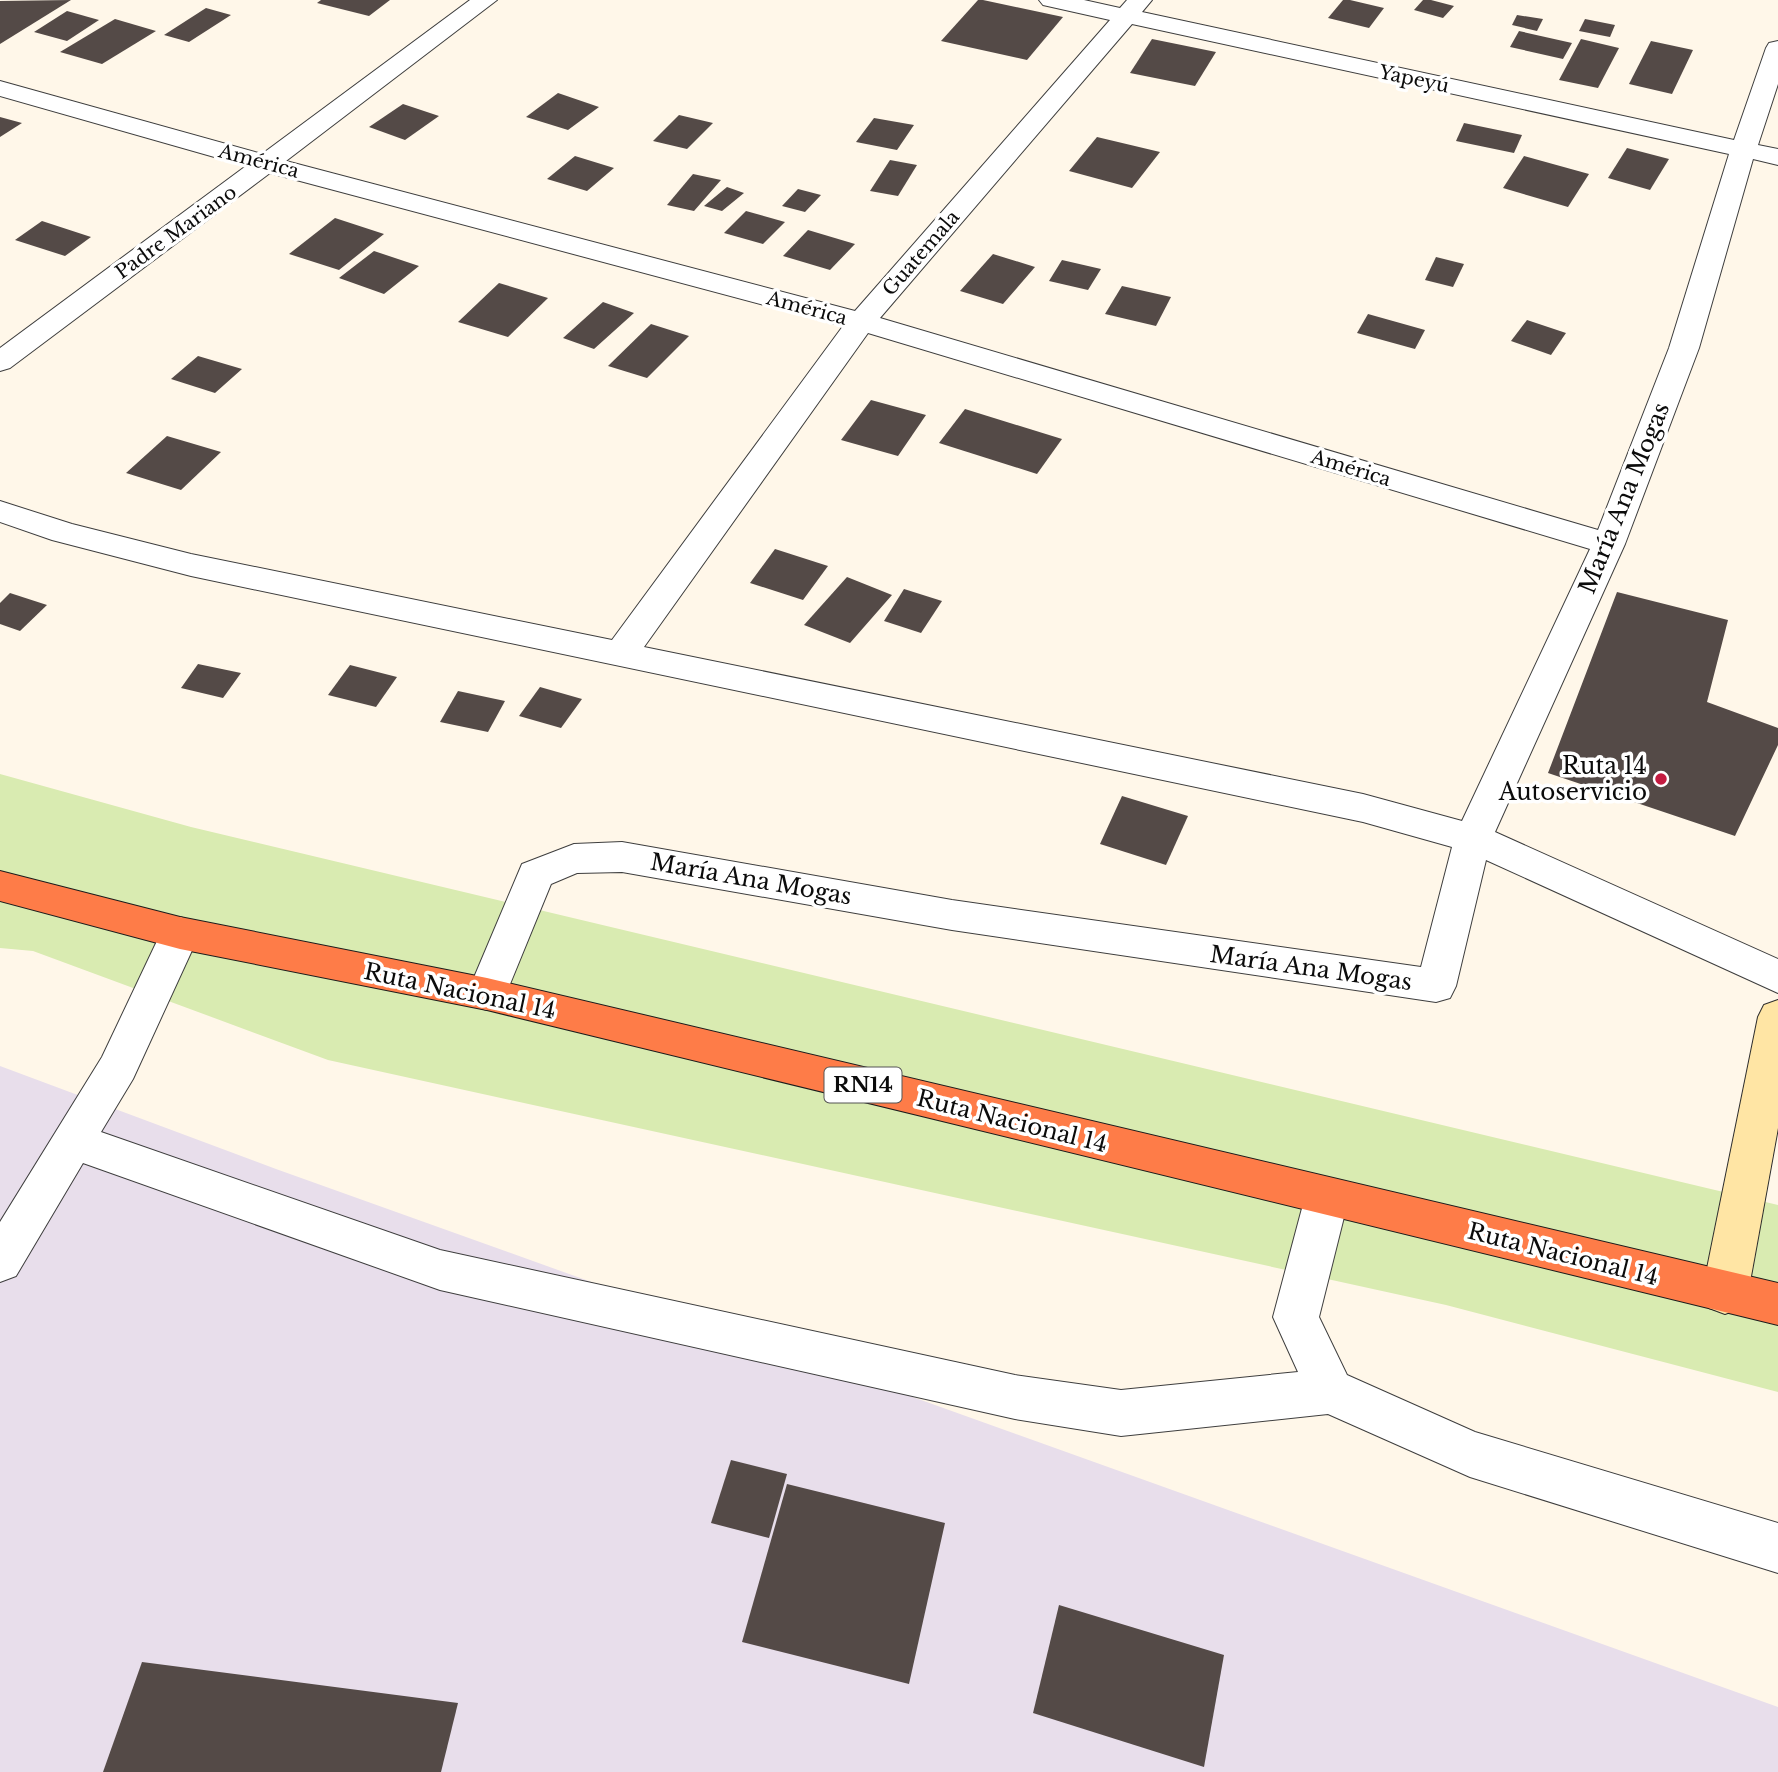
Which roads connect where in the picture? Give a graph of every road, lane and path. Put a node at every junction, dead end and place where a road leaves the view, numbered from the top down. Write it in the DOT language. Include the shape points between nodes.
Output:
graph roads {
  1 [pos="485,0"];
  2 [pos="1051,0"];
  3 [pos="1133,8"];
  4 [pos="1778,48"];
  5 [pos="0,89"];
  6 [pos="1743,150"];
  7 [pos="1778,157"];
  8 [pos="268,164"];
  9 [pos="861,322"];
  10 [pos="0,362"];
  11 [pos="0,511"];
  12 [pos="1609,544"];
  13 [pos="619,656"];
  14 [pos="1473,838"];
  15 [pos="0,886"];
  16 [pos="180,933"];
  17 [pos="1778,977"];
  18 [pos="486,994"];
  19 [pos="1778,1017"];
  20 [pos="73,1142"];
  21 [pos="1327,1197"];
  22 [pos="0,1262"];
  23 [pos="1725,1293"];
  24 [pos="1778,1304"];
  25 [pos="1330,1391"];
  26 [pos="1778,1548"];
  1 -- 8 [label="street, Padre Mariano"];
  2 -- 3 [label="street, Yapeyú"];
  3 -- 6 [label="street, Yapeyú"];
  3 -- 9 [label="street, Guatemala"];
  4 -- 6 [label="street, María Ana Mogas"];
  5 -- 8 [label="street, América"];
  6 -- 7 [label="street, Yapeyú"];
  6 -- 12 [label="street, María Ana Mogas" via="1684,348"];
  8 -- 9 [label="street, América"];
  8 -- 10 [label="street, Padre Mariano"];
  9 -- 12 [label="street, América"];
  9 -- 13 [label="street, Guatemala"];
  11 -- 13 [label="street" via="191,565"];
  12 -- 14 [label="street, María Ana Mogas"];
  13 -- 14 [label="street" via="1363,808"];
  14 -- 17 [label="street"];
  14 -- 18 [label="street, María Ana Mogas" via="1436,986 952,915 622,857 574,859 537,874"];
  15 -- 16 [label="highway, Ruta Nacional 14 / RN14"];
  16 -- 18 [label="highway, Ruta Nacional 14 / RN14"];
  16 -- 20 [label="street" via="118,1067"];
  18 -- 21 [label="highway, Ruta Nacional 14 / RN14"];
  19 -- 23 [label="main road"];
  20 -- 22 [label="street"];
  20 -- 25 [label="street" via="440,1270 1015,1397 1121,1413"];
  21 -- 23 [label="highway, Ruta Nacional 14 / RN14"];
  21 -- 25 [label="street" via="1296,1317"];
  23 -- 24 [label="highway, Ruta Nacional 14 / RN14"];
  25 -- 26 [label="street" via="1470,1454"];
}
